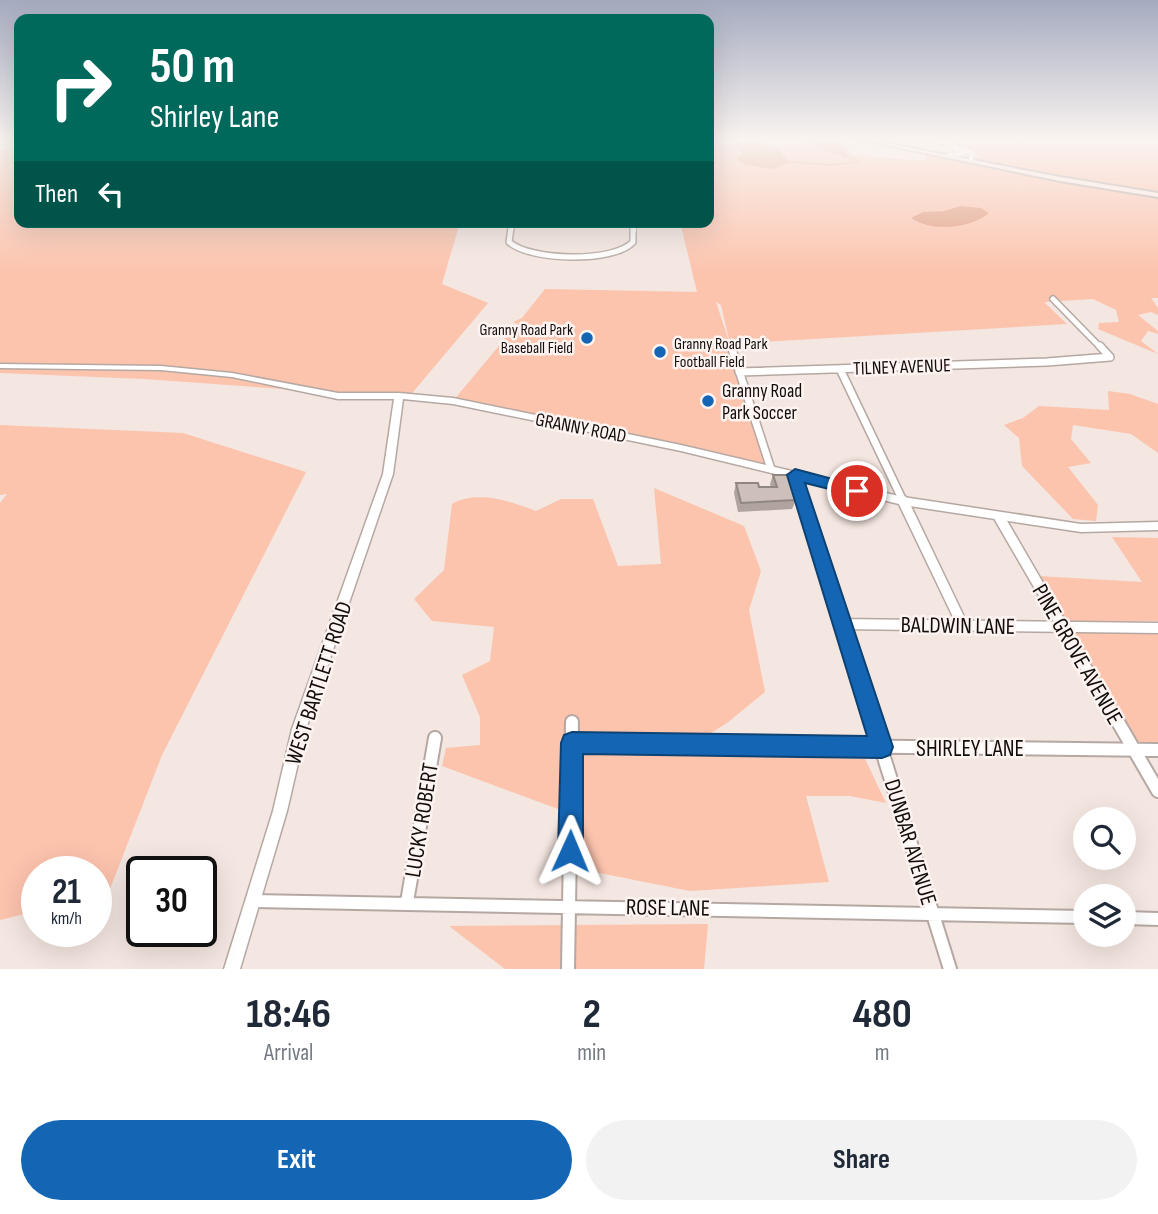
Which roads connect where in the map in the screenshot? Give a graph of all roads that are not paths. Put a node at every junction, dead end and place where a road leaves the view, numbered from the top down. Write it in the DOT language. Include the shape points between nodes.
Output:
graph roads {
  1 [pos="1092,184"];
  2 [pos="1158,195"];
  3 [pos="511,228"];
  4 [pos="633,228"];
  5 [pos="1053,299"];
  6 [pos="730,344"];
  7 [pos="0,366"];
  8 [pos="840,369"];
  9 [pos="739,372"];
  10 [pos="399,396"];
  11 [pos="771,469"];
  12 [pos="795,475"];
  13 [pos="903,501"];
  14 [pos="999,517"];
  15 [pos="1158,526"];
  16 [pos="841,624"];
  17 [pos="962,624"];
  18 [pos="1063,627"];
  19 [pos="1158,628"];
  20 [pos="572,722"];
  21 [pos="435,738"];
  22 [pos="572,743"];
  23 [pos="882,747"];
  24 [pos="1133,749"];
  25 [pos="1158,750"];
  26 [pos="1158,791"];
  27 [pos="252,901"];
  28 [pos="407,902"];
  29 [pos="569,905"];
  30 [pos="932,913"];
  31 [pos="1073,917"];
  32 [pos="1136,918"];
  33 [pos="1158,919"];
  34 [pos="232,969"];
  35 [pos="568,969"];
  36 [pos="950,969"];
  1 -- 2 [label="main road"];
  3 -- 4 [label="street" via="509,242 534,254 605,255 623,251 634,241"];
  5 -- 8 [label="street, TILNEY AVENUE" via="1110,356"];
  6 -- 9 [label="street"];
  7 -- 10 [label="street, GRANNY ROAD" via="161,368 232,375 338,396"];
  8 -- 9 [label="street, TILNEY AVENUE"];
  8 -- 13 [label="street"];
  9 -- 11 [label="street"];
  10 -- 11 [label="street, GRANNY ROAD" via="453,401"];
  10 -- 27 [label="street, WEST BARTLETT ROAD" via="387,474 299,729"];
  11 -- 12 [label="street, GRANNY ROAD"];
  12 -- 13 [label="street, GRANNY ROAD"];
  12 -- 16 [label="street, DUNBAR AVENUE"];
  13 -- 14 [label="street, GRANNY ROAD"];
  13 -- 17 [label="street"];
  14 -- 15 [label="street, GRANNY ROAD" via="1081,528"];
  14 -- 18 [label="street, PINE GROVE AVENUE"];
  16 -- 17 [label="street, BALDWIN LANE"];
  16 -- 23 [label="street, DUNBAR AVENUE"];
  17 -- 18 [label="street, BALDWIN LANE"];
  18 -- 19 [label="street, BALDWIN LANE"];
  18 -- 24 [label="street, PINE GROVE AVENUE"];
  20 -- 22 [label="street"];
  21 -- 28 [label="street, LUCKY ROBERT"];
  22 -- 23 [label="street, SHIRLEY LANE"];
  22 -- 29 [label="street"];
  23 -- 24 [label="street, SHIRLEY LANE"];
  23 -- 30 [label="street, DUNBAR AVENUE"];
  24 -- 25 [label="street, SHIRLEY LANE"];
  24 -- 26 [label="street, PINE GROVE AVENUE"];
  27 -- 28 [label="street, ROSE LANE"];
  27 -- 34 [label="street, WEST BARTLETT ROAD"];
  28 -- 29 [label="street, ROSE LANE"];
  29 -- 30 [label="street, ROSE LANE"];
  29 -- 35 [label="street"];
  30 -- 31 [label="street, ROSE LANE"];
  30 -- 36 [label="street, DUNBAR AVENUE"];
  32 -- 33 [label="street"];
}
